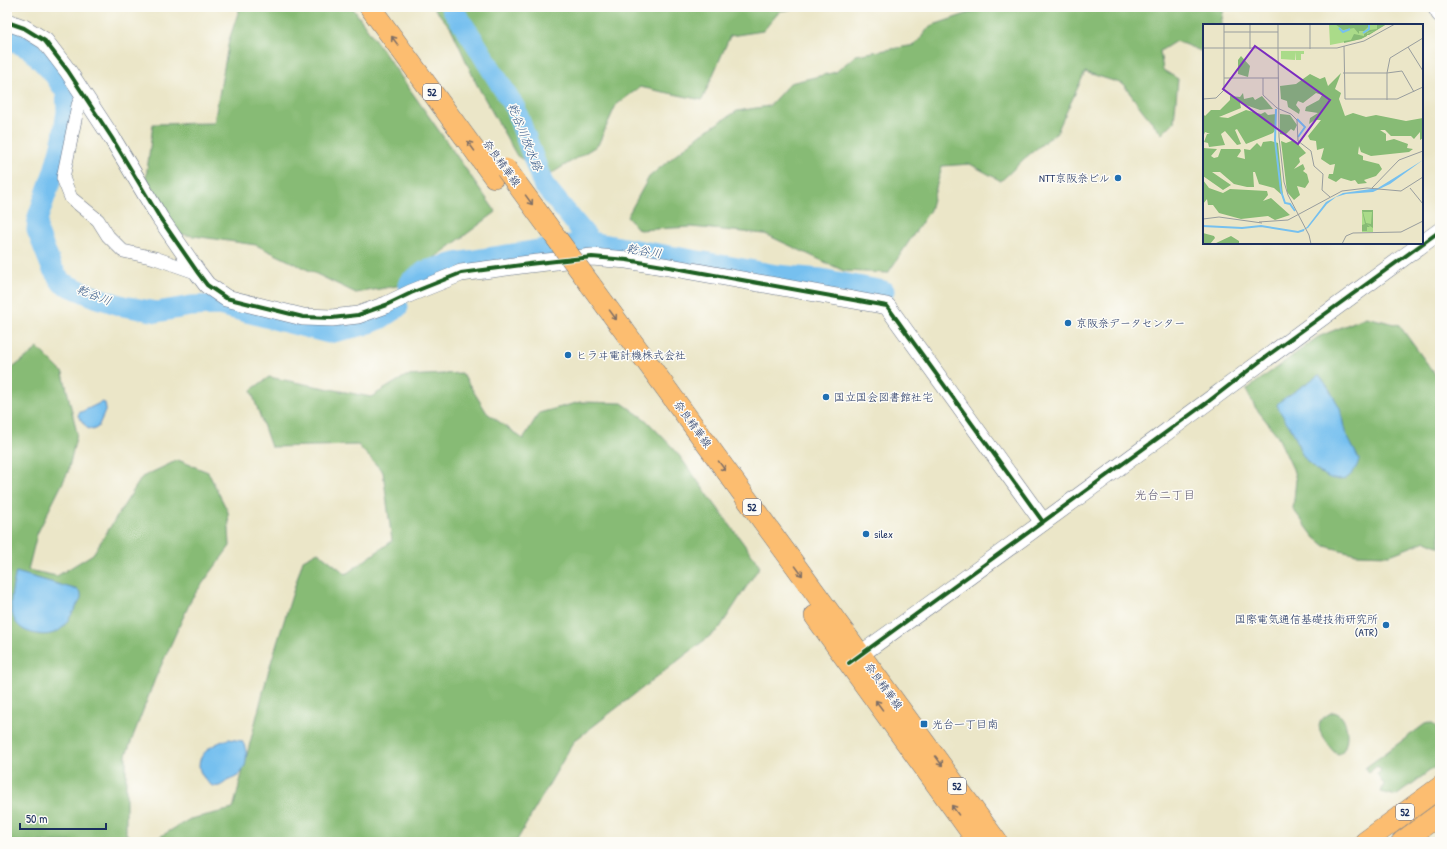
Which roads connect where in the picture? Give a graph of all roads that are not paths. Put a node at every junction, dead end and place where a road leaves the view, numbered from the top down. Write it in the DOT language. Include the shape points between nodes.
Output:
graph roads {
  1 [pos="370,7"];
  2 [pos="388,7"];
  3 [pos="1436,7"];
  4 [pos="1440,14"];
  5 [pos="7,22"];
  6 [pos="83,94"];
  7 [pos="500,173"];
  8 [pos="1440,231"];
  9 [pos="1423,243"];
  10 [pos="1422,244"];
  11 [pos="198,273"];
  12 [pos="1043,522"];
  13 [pos="855,658"];
  14 [pos="1440,787"];
  15 [pos="1440,814"];
  16 [pos="978,842"];
  17 [pos="997,842"];
  18 [pos="1365,842"];
  19 [pos="1402,842"];
  7 -- 1 [label="main road, 奈良精華線 / 52, one-way"];
  2 -- 7 [label="main road, 奈良精華線 / 52"];
  3 -- 4 [label="street"];
  5 -- 6 [label="street" via="24,28 45,42"];
  6 -- 11 [label="street" via="160,218"];
  6 -- 11 [label="street" via="78,106 64,178 71,198 98,220 108,236 123,251 155,258"];
  7 -- 13 [label="main road, 奈良精華線 / 52"];
  8 -- 9 [label="street"];
  10 -- 12 [label="street"];
  11 -- 12 [label="street" via="207,285 226,298 302,317 332,318 358,315 461,273 592,257 627,260 887,306"];
  12 -- 13 [label="street"];
  16 -- 13 [label="main road, 奈良精華線 / 52, one-way"];
  13 -- 17 [label="main road, 奈良精華線 / 52, one-way"];
  14 -- 18 [label="main road, 52"];
  15 -- 19 [label="main road, 52"];
}
